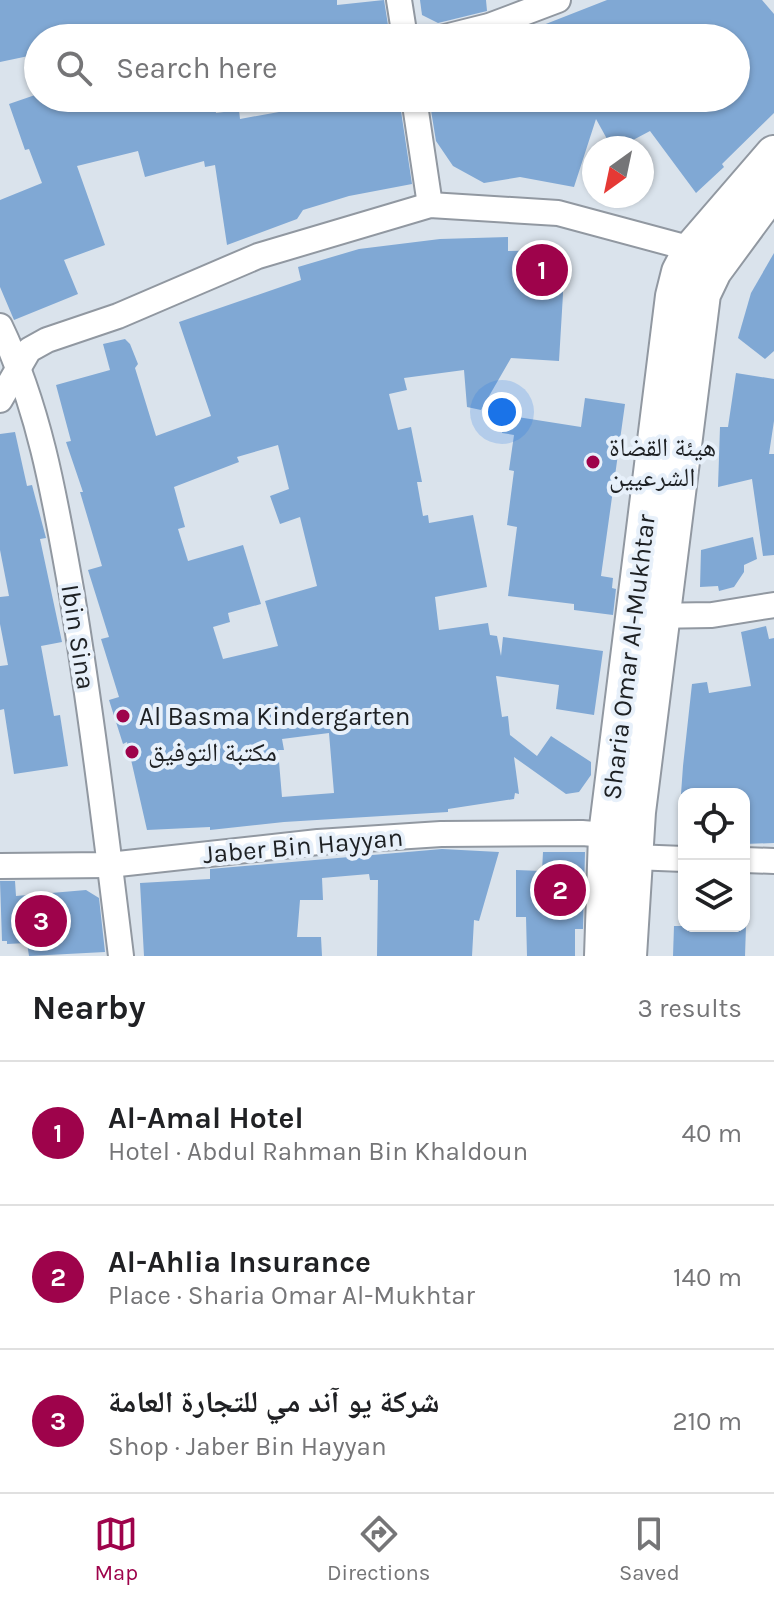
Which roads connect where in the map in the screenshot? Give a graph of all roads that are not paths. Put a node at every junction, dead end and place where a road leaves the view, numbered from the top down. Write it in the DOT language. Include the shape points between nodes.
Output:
graph roads {
  1 [pos="399,0"];
  2 [pos="558,0"];
  3 [pos="403,24"];
  4 [pos="494,24"];
  5 [pos="416,112"];
  6 [pos="774,154"];
  7 [pos="774,188"];
  8 [pos="430,205"];
  9 [pos="692,249"];
  10 [pos="0,326"];
  11 [pos="19,366"];
  12 [pos="0,400"];
  13 [pos="774,605"];
  14 [pos="647,616"];
  15 [pos="615,847"];
  16 [pos="678,858"];
  17 [pos="750,860"];
  18 [pos="774,861"];
  19 [pos="109,865"];
  20 [pos="0,866"];
  21 [pos="121,956"];
  22 [pos="603,956"];
  23 [pos="628,956"];
  1 -- 3 [label="street"];
  2 -- 4 [label="street"];
  5 -- 8 [label="street"];
  6 -- 9 [label="main road, Sharia Omar Al-Mukhtar"];
  7 -- 14 [label="main road, Sharia Omar Al-Mukhtar" via="702,294"];
  8 -- 9 [label="street" via="558,213"];
  8 -- 11 [label="street" via="258,256 47,340 29,350"];
  9 -- 14 [label="main road, Sharia Omar Al-Mukhtar" via="674,296"];
  10 -- 11 [label="street, Ibin Sina"];
  11 -- 12 [label="street"];
  11 -- 19 [label="street, Ibin Sina" via="51,474"];
  13 -- 14 [label="street" via="712,615"];
  14 -- 15 [label="main road, Sharia Omar Al-Mukhtar"];
  15 -- 16 [label="street, Jaber Bin Hayyan"];
  15 -- 19 [label="street, Jaber Bin Hayyan" via="582,833 441,834"];
  15 -- 22 [label="main road, Sharia Omar Al-Mukhtar"];
  15 -- 23 [label="main road, Sharia Omar Al-Mukhtar"];
  17 -- 18 [label="street"];
  19 -- 20 [label="street, Jaber Bin Hayyan"];
  19 -- 21 [label="street, Ibin Sina"];
}
